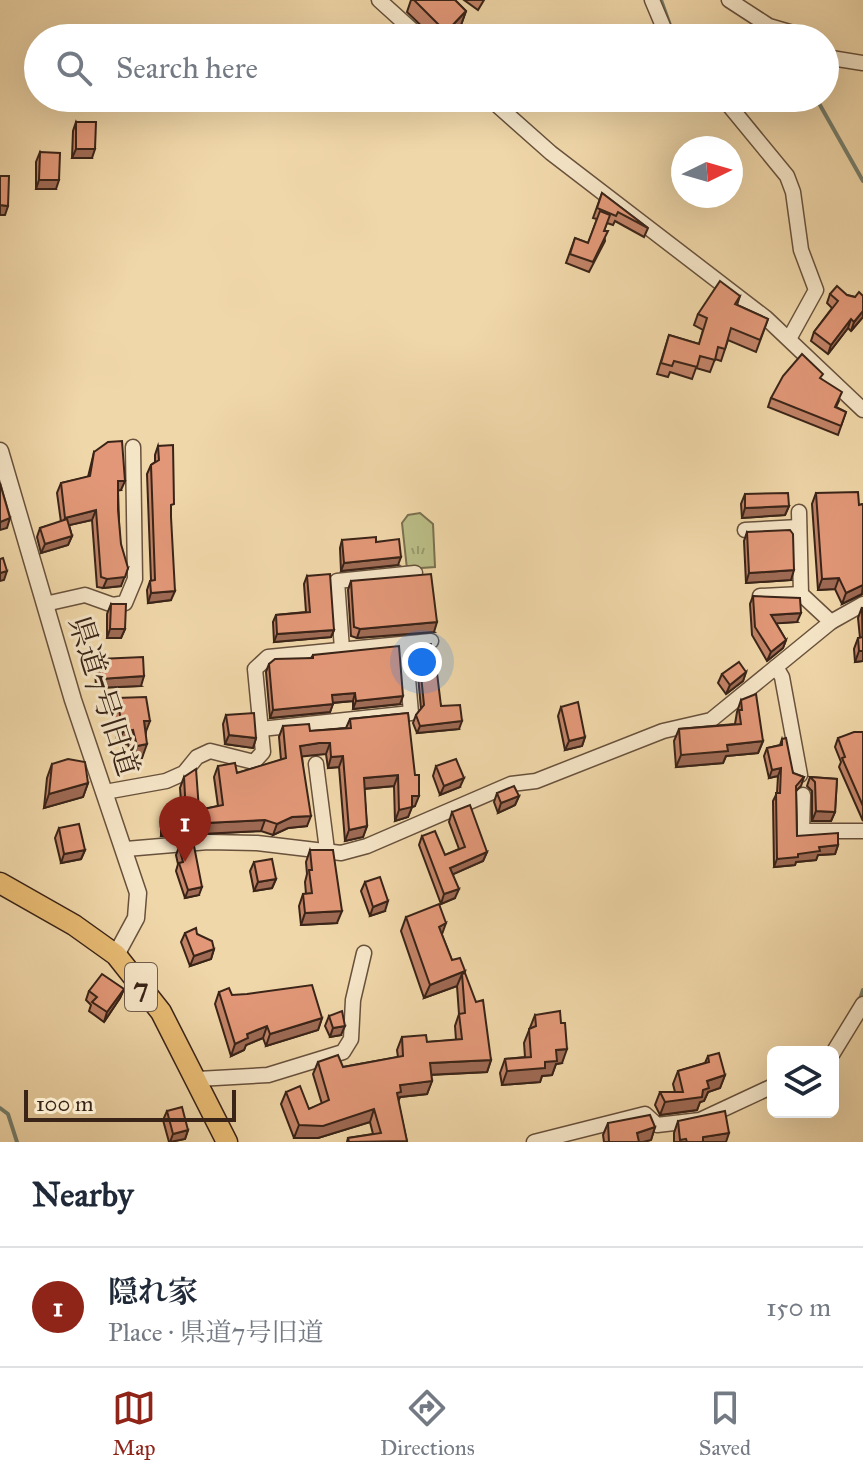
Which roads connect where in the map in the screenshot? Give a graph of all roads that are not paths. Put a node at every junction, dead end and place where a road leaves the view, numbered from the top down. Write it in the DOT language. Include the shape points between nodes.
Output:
graph roads {
  1 [pos="379,0"];
  2 [pos="652,0"];
  3 [pos="729,0"];
  4 [pos="406,24"];
  5 [pos="662,24"];
  6 [pos="766,24"];
  7 [pos="839,59"];
  8 [pos="863,63"];
  9 [pos="505,112"];
  10 [pos="735,112"];
  11 [pos="789,339"];
  12 [pos="863,410"];
  13 [pos="133,447"];
  14 [pos="0,451"];
  15 [pos="745,530"];
  16 [pos="415,573"];
  17 [pos="801,594"];
  18 [pos="760,596"];
  19 [pos="45,604"];
  20 [pos="863,604"];
  21 [pos="831,622"];
  22 [pos="431,641"];
  23 [pos="405,644"];
  24 [pos="342,649"];
  25 [pos="776,667"];
  26 [pos="261,729"];
  27 [pos="316,764"];
  28 [pos="800,775"];
  29 [pos="105,792"];
  30 [pos="803,795"];
  31 [pos="863,831"];
  32 [pos="126,849"];
  33 [pos="327,850"];
  34 [pos="0,883"];
  35 [pos="364,953"];
  36 [pos="116,955"];
  37 [pos="863,1004"];
  38 [pos="837,1046"];
  39 [pos="198,1079"];
  40 [pos="767,1089"];
  41 [pos="227,1142"];
  42 [pos="534,1142"];
  1 -- 4 [label="street"];
  2 -- 5 [label="street"];
  3 -- 6 [label="street"];
  7 -- 8 [label="street"];
  9 -- 11 [label="street"];
  10 -- 11 [label="street" via="780,167 793,192 801,250 816,290"];
  11 -- 12 [label="street"];
  13 -- 19 [label="street" via="135,579 125,603 113,605 85,595"];
  14 -- 19 [label="street, 県道7号旧道"];
  15 -- 17 [label="street" via="799,520"];
  16 -- 24 [label="street" via="337,581"];
  17 -- 18 [label="street"];
  17 -- 21 [label="street"];
  19 -- 29 [label="street, 県道7号旧道"];
  20 -- 21 [label="street"];
  21 -- 25 [label="street"];
  22 -- 23 [label="street"];
  23 -- 24 [label="street"];
  23 -- 26 [label="street" via="411,713"];
  24 -- 26 [label="street" via="268,657 255,669"];
  25 -- 28 [label="street"];
  25 -- 33 [label="street" via="711,720 663,731 536,781 511,784 367,846 341,853"];
  26 -- 29 [label="street" via="263,752 254,762 210,751 166,781"];
  27 -- 33 [label="street"];
  29 -- 32 [label="street, 県道7号旧道"];
  30 -- 31 [label="street" via="802,831"];
  32 -- 33 [label="street" via="208,842"];
  32 -- 36 [label="street, 県道7号旧道" via="138,893 136,918"];
  34 -- 36 [label="main road, 7"];
  35 -- 39 [label="street" via="351,1039 343,1052 268,1075"];
  36 -- 39 [label="main road, 7" via="161,1012"];
  37 -- 38 [label="street"];
  39 -- 41 [label="main road, 7"];
  40 -- 42 [label="street" via="700,1120 657,1125 645,1114"];
}
